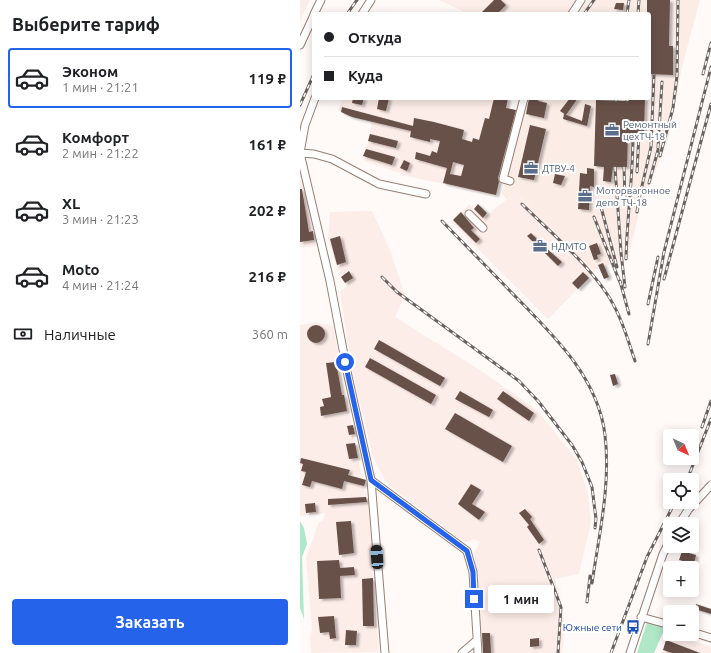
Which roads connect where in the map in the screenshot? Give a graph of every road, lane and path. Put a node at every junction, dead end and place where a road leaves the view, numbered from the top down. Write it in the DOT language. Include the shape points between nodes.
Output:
graph roads {
  1 [pos="321,0"];
  2 [pos="371,0"];
  3 [pos="581,0"];
  4 [pos="315,12"];
  5 [pos="363,12"];
  6 [pos="573,12"];
  7 [pos="312,18"];
  8 [pos="300,45"];
  9 [pos="314,100"];
  10 [pos="523,100"];
  11 [pos="300,153"];
  12 [pos="510,181"];
  13 [pos="426,194"];
  14 [pos="469,214"];
  15 [pos="484,228"];
  16 [pos="371,480"];
  17 [pos="711,485"];
  18 [pos="683,517"];
  19 [pos="664,553"];
  20 [pos="641,616"];
  21 [pos="663,624"];
  22 [pos="699,634"];
  23 [pos="711,638"];
  24 [pos="477,640"];
  25 [pos="385,653"];
  26 [pos="462,653"];
  27 [pos="478,653"];
  28 [pos="630,653"];
  1 -- 4 [label="street"];
  2 -- 5 [label="street"];
  3 -- 6 [label="street"];
  7 -- 8 [label="street"];
  9 -- 11 [label="street" via="305,125"];
  10 -- 12 [label="street" via="503,179"];
  11 -- 13 [label="street" via="332,159 379,184"];
  11 -- 16 [label="street" via="330,280"];
  14 -- 15 [label="street"];
  16 -- 24 [label="street" via="467,551 473,572"];
  16 -- 25 [label="street"];
  17 -- 18 [label="street"];
  19 -- 20 [label="street"];
  20 -- 21 [label="street"];
  20 -- 28 [label="street"];
  22 -- 23 [label="street"];
  24 -- 26 [label="street"];
  24 -- 27 [label="street"];
}
